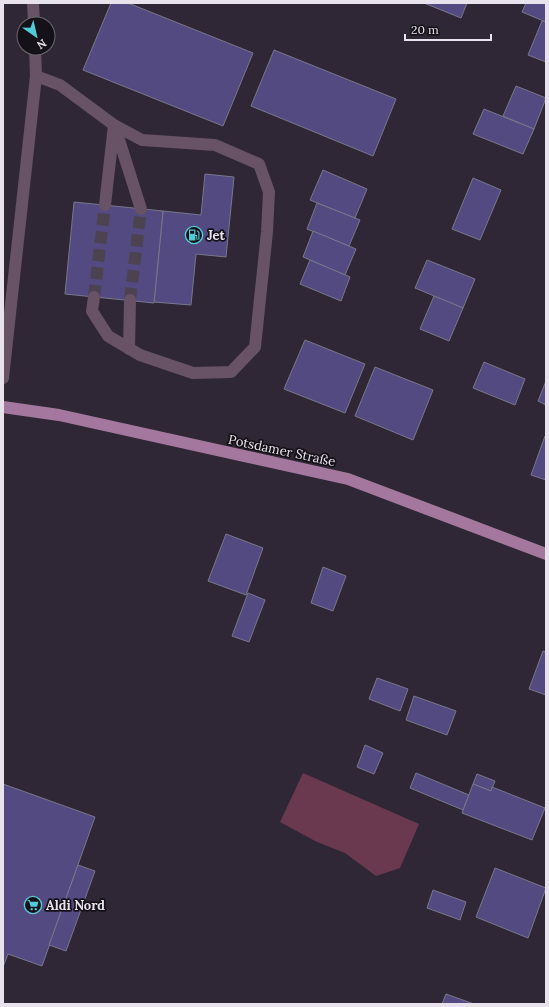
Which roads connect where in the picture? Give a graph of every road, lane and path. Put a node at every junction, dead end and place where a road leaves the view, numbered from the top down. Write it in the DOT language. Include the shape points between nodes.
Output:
graph roads {
  1 [pos="34,3"];
  2 [pos="34,16"];
  3 [pos="35,56"];
  4 [pos="36,76"];
  5 [pos="114,125"];
  6 [pos="105,205"];
  7 [pos="141,209"];
  8 [pos="94,297"];
  9 [pos="130,300"];
  10 [pos="130,349"];
  11 [pos="3,378"];
  12 [pos="3,407"];
  13 [pos="546,554"];
  1 -- 2 [label="street"];
  3 -- 4 [label="street"];
  4 -- 5 [label="street" via="60,85"];
  4 -- 11 [label="street"];
  5 -- 6 [label="street"];
  5 -- 7 [label="street"];
  5 -- 10 [label="street" via="142,140 215,145 223,148 259,164 269,192 256,347 231,372 194,373 140,355"];
  8 -- 10 [label="street" via="92,311 108,336"];
  9 -- 10 [label="street"];
  12 -- 13 [label="main road, Potsdamer Straße" via="59,415 348,479"];
}
